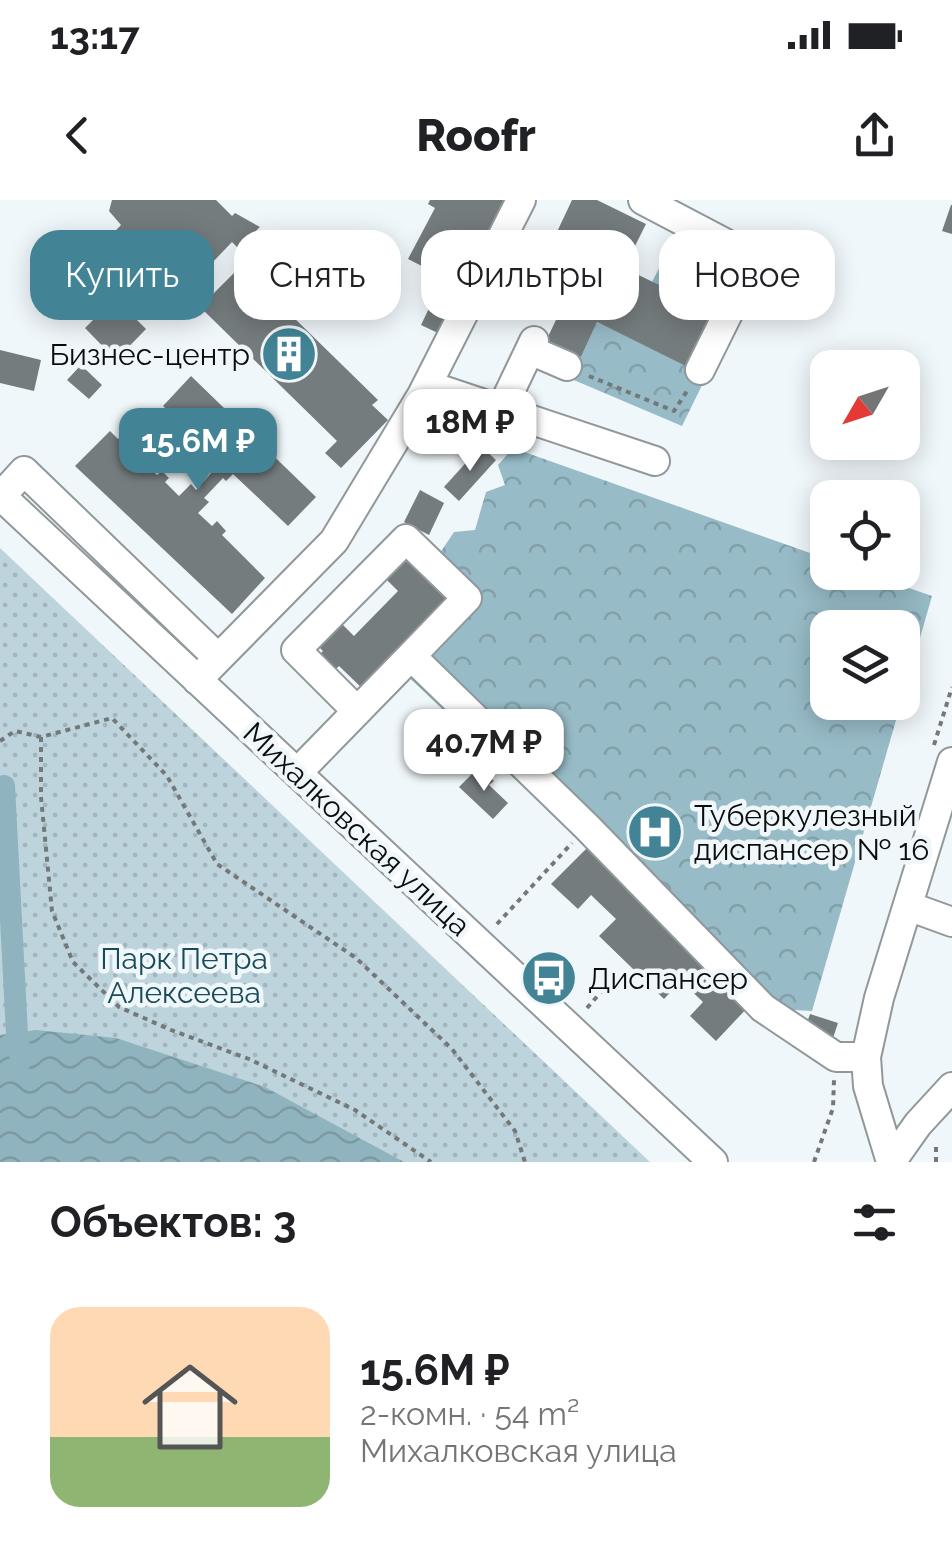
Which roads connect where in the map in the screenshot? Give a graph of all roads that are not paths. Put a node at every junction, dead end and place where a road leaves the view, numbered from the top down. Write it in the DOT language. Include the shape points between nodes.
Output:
graph roads {
  1 [pos="521,200"];
  2 [pos="643,200"];
  3 [pos="566,366"];
  4 [pos="700,370"];
  5 [pos="428,375"];
  6 [pos="501,410"];
  7 [pos="655,461"];
  8 [pos="0,496"];
  9 [pos="411,656"];
  10 [pos="218,658"];
  11 [pos="197,680"];
  12 [pos="357,711"];
  13 [pos="952,762"];
  14 [pos="297,773"];
  15 [pos="908,906"];
  16 [pos="952,922"];
  17 [pos="866,1057"];
  18 [pos="952,1087"];
  19 [pos="713,1162"];
  20 [pos="891,1162"];
  1 -- 5 [label="street"];
  2 -- 4 [label="street" via="755,259"];
  3 -- 6 [label="street" via="532,346"];
  5 -- 6 [label="street"];
  5 -- 10 [label="street" via="334,541"];
  6 -- 7 [label="street"];
  8 -- 10 [label="street" via="24,471"];
  8 -- 11 [label="street, Михалковская улица"];
  9 -- 12 [label="street"];
  9 -- 12 [label="street" via="467,598 406,539 296,650"];
  9 -- 17 [label="street" via="764,1008 836,1057"];
  10 -- 11 [label="street"];
  11 -- 14 [label="street, Михалковская улица"];
  12 -- 14 [label="street"];
  13 -- 15 [label="street"];
  14 -- 19 [label="street, Михалковская улица"];
  15 -- 16 [label="street"];
  15 -- 17 [label="street"];
  17 -- 20 [label="street"];
  18 -- 20 [label="street"];
}
